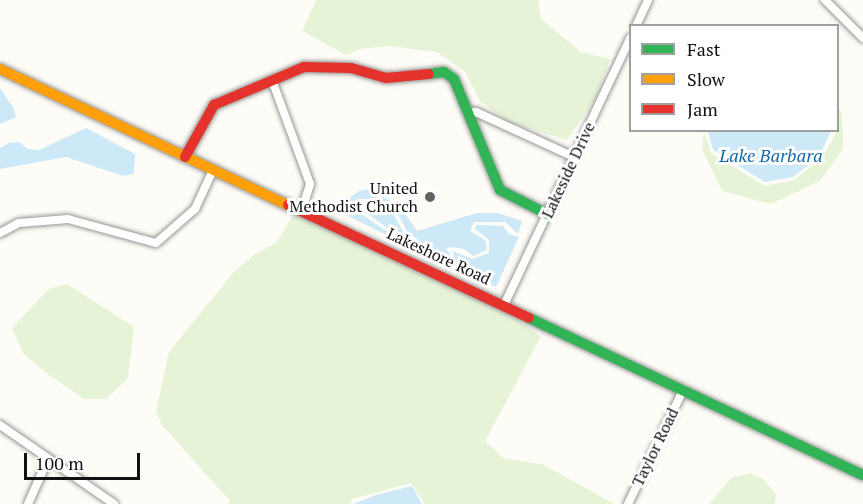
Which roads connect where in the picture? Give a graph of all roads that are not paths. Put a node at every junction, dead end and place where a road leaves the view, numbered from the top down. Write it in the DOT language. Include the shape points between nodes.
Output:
graph roads {
  1 [pos="648,0"];
  2 [pos="825,0"];
  3 [pos="637,24"];
  4 [pos="863,38"];
  5 [pos="629,40"];
  6 [pos="0,69"];
  7 [pos="272,80"];
  8 [pos="467,113"];
  9 [pos="185,157"];
  10 [pos="574,158"];
  11 [pos="213,170"];
  12 [pos="302,211"];
  13 [pos="547,214"];
  14 [pos="0,233"];
  15 [pos="505,303"];
  16 [pos="683,390"];
  17 [pos="0,425"];
  18 [pos="48,459"];
  19 [pos="863,475"];
  20 [pos="28,504"];
  21 [pos="114,504"];
  22 [pos="628,504"];
  1 -- 3 [label="street"];
  2 -- 4 [label="street"];
  5 -- 10 [label="street, Lakeside Drive"];
  6 -- 9 [label="street, Lakeshore Road"];
  7 -- 8 [label="street" via="314,65 351,68 386,78 444,72 454,79"];
  7 -- 9 [label="street" via="219,103 202,123"];
  7 -- 12 [label="street" via="310,184"];
  8 -- 10 [label="street" via="476,112"];
  8 -- 13 [label="street" via="500,190"];
  9 -- 11 [label="street, Lakeshore Road"];
  10 -- 13 [label="street, Lakeside Drive"];
  11 -- 12 [label="street, Lakeshore Road"];
  11 -- 14 [label="street" via="195,209 156,243 68,219 19,223"];
  12 -- 15 [label="street, Lakeshore Road"];
  13 -- 15 [label="street, Lakeside Drive"];
  15 -- 16 [label="street, Lakeshore Road"];
  16 -- 19 [label="street, Lakeshore Road"];
  16 -- 22 [label="street, Taylor Road"];
  17 -- 18 [label="street"];
  18 -- 20 [label="street"];
  18 -- 21 [label="street"];
}
